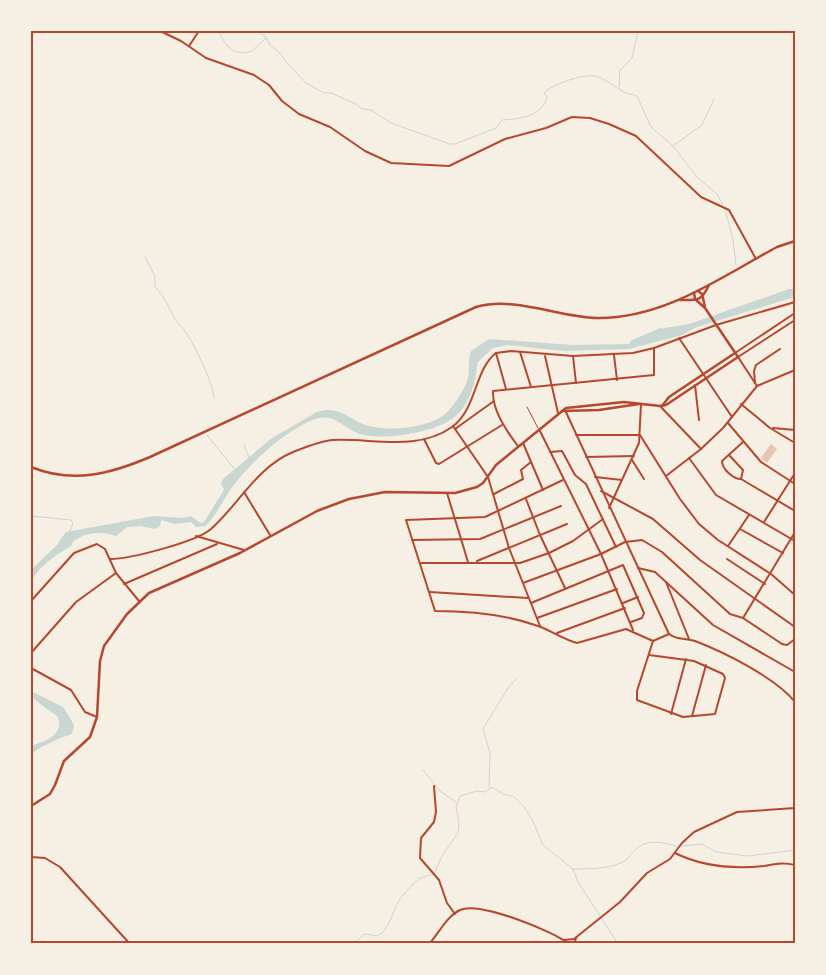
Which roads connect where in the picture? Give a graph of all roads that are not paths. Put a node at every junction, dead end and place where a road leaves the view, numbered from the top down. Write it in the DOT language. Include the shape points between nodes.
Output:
graph roads {
  1 [pos="160,31"];
  2 [pos="199,31"];
  3 [pos="189,46"];
  4 [pos="795,241"];
  5 [pos="756,259"];
  6 [pos="709,284"];
  7 [pos="698,291"];
  8 [pos="694,293"];
  9 [pos="703,297"];
  10 [pos="678,300"];
  11 [pos="696,300"];
  12 [pos="794,302"];
  13 [pos="795,307"];
  14 [pos="705,309"];
  15 [pos="795,314"];
  16 [pos="795,320"];
  17 [pos="715,324"];
  18 [pos="679,338"];
  19 [pos="654,348"];
  20 [pos="780,350"];
  21 [pos="520,352"];
  22 [pos="496,353"];
  23 [pos="735,353"];
  24 [pos="614,355"];
  25 [pos="545,356"];
  26 [pos="573,356"];
  27 [pos="738,357"];
  28 [pos="795,370"];
  29 [pos="703,374"];
  30 [pos="705,378"];
  31 [pos="617,380"];
  32 [pos="576,383"];
  33 [pos="755,383"];
  34 [pos="695,385"];
  35 [pos="551,386"];
  36 [pos="757,386"];
  37 [pos="531,388"];
  38 [pos="506,389"];
  39 [pos="494,400"];
  40 [pos="640,404"];
  41 [pos="741,404"];
  42 [pos="661,406"];
  43 [pos="527,407"];
  44 [pos="564,410"];
  45 [pos="558,413"];
  46 [pos="732,417"];
  47 [pos="698,420"];
  48 [pos="728,423"];
  49 [pos="503,424"];
  50 [pos="453,426"];
  51 [pos="770,428"];
  52 [pos="455,429"];
  53 [pos="539,429"];
  54 [pos="795,430"];
  55 [pos="576,435"];
  56 [pos="640,435"];
  57 [pos="424,439"];
  58 [pos="743,442"];
  59 [pos="522,443"];
  60 [pos="795,443"];
  61 [pos="518,446"];
  62 [pos="468,448"];
  63 [pos="701,449"];
  64 [pos="550,452"];
  65 [pos="729,455"];
  66 [pos="634,456"];
  67 [pos="586,458"];
  68 [pos="689,458"];
  69 [pos="632,460"];
  70 [pos="531,462"];
  71 [pos="31,467"];
  72 [pos="795,473"];
  73 [pos="666,476"];
  74 [pos="488,477"];
  75 [pos="595,477"];
  76 [pos="644,479"];
  77 [pos="741,479"];
  78 [pos="563,480"];
  79 [pos="622,480"];
  80 [pos="790,481"];
  81 [pos="795,484"];
  82 [pos="543,490"];
  83 [pos="601,491"];
  84 [pos="244,492"];
  85 [pos="447,493"];
  86 [pos="493,495"];
  87 [pos="614,497"];
  88 [pos="526,499"];
  89 [pos="777,501"];
  90 [pos="561,506"];
  91 [pos="609,508"];
  92 [pos="795,511"];
  93 [pos="498,513"];
  94 [pos="749,514"];
  95 [pos="534,518"];
  96 [pos="456,519"];
  97 [pos="603,519"];
  98 [pos="764,522"];
  99 [pos="567,524"];
  100 [pos="588,529"];
  101 [pos="740,529"];
  102 [pos="503,531"];
  103 [pos="795,532"];
  104 [pos="540,535"];
  105 [pos="196,536"];
  106 [pos="271,536"];
  107 [pos="791,539"];
  108 [pos="412,540"];
  109 [pos="463,541"];
  110 [pos="795,541"];
  111 [pos="625,542"];
  112 [pos="217,544"];
  113 [pos="728,546"];
  114 [pos="616,547"];
  115 [pos="509,548"];
  116 [pos="244,550"];
  117 [pos="783,552"];
  118 [pos="549,553"];
  119 [pos="601,554"];
  120 [pos="727,559"];
  121 [pos="110,560"];
  122 [pos="474,561"];
  123 [pos="468,562"];
  124 [pos="421,563"];
  125 [pos="515,563"];
  126 [pos="638,568"];
  127 [pos="557,571"];
  128 [pos="608,571"];
  129 [pos="116,572"];
  130 [pos="771,574"];
  131 [pos="665,580"];
  132 [pos="523,583"];
  133 [pos="124,584"];
  134 [pos="765,584"];
  135 [pos="566,588"];
  136 [pos="616,589"];
  137 [pos="430,592"];
  138 [pos="794,594"];
  139 [pos="638,597"];
  140 [pos="528,598"];
  141 [pos="755,598"];
  142 [pos="31,601"];
  143 [pos="139,601"];
  144 [pos="531,603"];
  145 [pos="623,604"];
  146 [pos="625,608"];
  147 [pos="537,618"];
  148 [pos="743,618"];
  149 [pos="631,622"];
  150 [pos="540,626"];
  151 [pos="795,627"];
  152 [pos="633,630"];
  153 [pos="556,633"];
  154 [pos="669,634"];
  155 [pos="795,639"];
  156 [pos="689,640"];
  157 [pos="653,641"];
  158 [pos="31,653"];
  159 [pos="649,655"];
  160 [pos="686,659"];
  161 [pos="706,665"];
  162 [pos="31,668"];
  163 [pos="795,672"];
  164 [pos="795,702"];
  165 [pos="671,714"];
  166 [pos="692,716"];
  167 [pos="97,717"];
  168 [pos="434,786"];
  169 [pos="31,806"];
  170 [pos="795,808"];
  171 [pos="676,853"];
  172 [pos="31,856"];
  173 [pos="795,865"];
  174 [pos="455,914"];
  175 [pos="577,936"];
  176 [pos="564,940"];
  177 [pos="130,944"];
  178 [pos="429,944"];
  179 [pos="569,944"];
  180 [pos="574,944"];
  1 -- 3 [label="street"];
  2 -- 3 [label="street"];
  3 -- 5 [label="street" via="206,58 254,75 299,114 330,127 392,163 449,166 505,139 572,117 610,124 636,136 701,197 729,210"];
  4 -- 5 [label="main road"];
  5 -- 6 [label="main road"];
  6 -- 7 [label="main road"];
  6 -- 9 [label="main road"];
  7 -- 8 [label="main road"];
  7 -- 9 [label="main road"];
  8 -- 10 [label="main road"];
  8 -- 11 [label="main road"];
  9 -- 11 [label="main road"];
  9 -- 14 [label="main road"];
  10 -- 11 [label="main road"];
  10 -- 71 [label="main road" via="657,308 607,318 503,304 476,307 135,463 99,475 63,475"];
  11 -- 14 [label="main road"];
  12 -- 13 [label="street"];
  12 -- 17 [label="street"];
  14 -- 17 [label="main road"];
  15 -- 23 [label="street"];
  16 -- 27 [label="street"];
  17 -- 18 [label="street"];
  17 -- 23 [label="main road"];
  18 -- 19 [label="street"];
  18 -- 29 [label="street"];
  19 -- 24 [label="street"];
  19 -- 31 [label="street" via="655,375"];
  20 -- 33 [label="street" via="756,365"];
  21 -- 22 [label="street"];
  21 -- 25 [label="street"];
  21 -- 37 [label="street"];
  22 -- 38 [label="street"];
  22 -- 50 [label="street" via="483,372 473,399"];
  23 -- 27 [label="main road"];
  23 -- 29 [label="main road"];
  24 -- 26 [label="street"];
  24 -- 31 [label="street"];
  25 -- 26 [label="street"];
  25 -- 35 [label="street"];
  26 -- 32 [label="street"];
  27 -- 30 [label="main road"];
  27 -- 33 [label="street"];
  28 -- 36 [label="street"];
  29 -- 30 [label="street"];
  29 -- 42 [label="main road"];
  30 -- 34 [label="main road"];
  30 -- 46 [label="street"];
  31 -- 32 [label="street"];
  32 -- 35 [label="street"];
  33 -- 36 [label="street"];
  34 -- 42 [label="main road"];
  34 -- 47 [label="street"];
  35 -- 37 [label="street"];
  35 -- 45 [label="street"];
  36 -- 41 [label="street"];
  37 -- 38 [label="street"];
  38 -- 39 [label="street" via="494,390"];
  39 -- 49 [label="street"];
  39 -- 52 [label="street"];
  40 -- 42 [label="main road"];
  40 -- 44 [label="main road"];
  40 -- 44 [label="main road" via="624,402"];
  40 -- 56 [label="street"];
  41 -- 46 [label="street"];
  41 -- 51 [label="street"];
  42 -- 63 [label="street"];
  43 -- 53 [label="street"];
  44 -- 45 [label="main road"];
  44 -- 55 [label="street"];
  45 -- 53 [label="main road"];
  46 -- 48 [label="street"];
  48 -- 58 [label="street"];
  48 -- 63 [label="street"];
  49 -- 61 [label="street"];
  49 -- 62 [label="street"];
  50 -- 52 [label="street"];
  50 -- 57 [label="street"];
  51 -- 54 [label="street"];
  51 -- 60 [label="street"];
  52 -- 62 [label="street"];
  53 -- 59 [label="main road"];
  53 -- 64 [label="street"];
  55 -- 56 [label="street"];
  55 -- 67 [label="street"];
  56 -- 66 [label="street"];
  56 -- 73 [label="street"];
  57 -- 62 [label="street" via="437,464"];
  57 -- 84 [label="street" via="398,442 332,440 316,444 274,463"];
  58 -- 65 [label="street"];
  58 -- 80 [label="street" via="761,462"];
  59 -- 61 [label="main road"];
  59 -- 70 [label="street"];
  61 -- 74 [label="main road"];
  62 -- 74 [label="street"];
  63 -- 68 [label="street"];
  64 -- 78 [label="street"];
  64 -- 97 [label="street" via="563,452 575,475 586,484"];
  65 -- 77 [label="street" via="743,470"];
  65 -- 77 [label="street" via="722,465"];
  66 -- 67 [label="street"];
  66 -- 69 [label="street"];
  67 -- 75 [label="street"];
  68 -- 73 [label="street"];
  68 -- 94 [label="street" via="714,493"];
  69 -- 76 [label="street"];
  69 -- 79 [label="street"];
  70 -- 82 [label="street"];
  70 -- 86 [label="street" via="521,470 523,479"];
  72 -- 80 [label="street"];
  73 -- 113 [label="street" via="697,521"];
  74 -- 85 [label="main road" via="473,489"];
  74 -- 86 [label="street"];
  75 -- 79 [label="street"];
  75 -- 83 [label="street"];
  77 -- 89 [label="street"];
  78 -- 82 [label="street"];
  78 -- 100 [label="street"];
  79 -- 87 [label="street"];
  80 -- 81 [label="street"];
  80 -- 89 [label="street"];
  82 -- 88 [label="street"];
  83 -- 87 [label="street"];
  83 -- 91 [label="street"];
  84 -- 105 [label="street" via="212,528"];
  84 -- 106 [label="street"];
  85 -- 96 [label="street"];
  85 -- 106 [label="main road" via="399,491 368,494 332,504"];
  86 -- 93 [label="street"];
  87 -- 91 [label="street"];
  87 -- 141 [label="street" via="653,519 700,560"];
  88 -- 93 [label="street"];
  88 -- 95 [label="street"];
  89 -- 92 [label="street"];
  89 -- 98 [label="street"];
  90 -- 95 [label="street"];
  91 -- 111 [label="street"];
  93 -- 96 [label="street" via="485,518"];
  93 -- 102 [label="street"];
  94 -- 98 [label="street"];
  94 -- 101 [label="street"];
  95 -- 102 [label="street"];
  95 -- 104 [label="street"];
  96 -- 108 [label="street" via="406,520"];
  96 -- 109 [label="street"];
  97 -- 100 [label="street"];
  97 -- 114 [label="street"];
  98 -- 107 [label="street"];
  99 -- 104 [label="street"];
  100 -- 118 [label="street"];
  100 -- 119 [label="street"];
  101 -- 113 [label="street"];
  101 -- 117 [label="street"];
  102 -- 109 [label="street" via="484,539"];
  102 -- 115 [label="street"];
  103 -- 107 [label="street"];
  104 -- 115 [label="street"];
  104 -- 118 [label="street"];
  105 -- 112 [label="street"];
  105 -- 121 [label="street" via="132,558"];
  106 -- 116 [label="main road"];
  107 -- 110 [label="street"];
  107 -- 117 [label="street"];
  108 -- 109 [label="street"];
  108 -- 124 [label="street"];
  109 -- 123 [label="street"];
  111 -- 114 [label="street"];
  111 -- 126 [label="street"];
  111 -- 148 [label="street" via="642,540 652,544 730,614"];
  112 -- 116 [label="street"];
  112 -- 133 [label="street"];
  113 -- 130 [label="street"];
  114 -- 119 [label="street"];
  115 -- 122 [label="street"];
  115 -- 125 [label="street"];
  116 -- 143 [label="main road" via="157,588"];
  117 -- 130 [label="street"];
  118 -- 125 [label="street"];
  118 -- 127 [label="street"];
  119 -- 127 [label="street"];
  119 -- 128 [label="street"];
  120 -- 134 [label="street"];
  121 -- 129 [label="street"];
  121 -- 142 [label="street" via="100,545 78,550"];
  122 -- 123 [label="street"];
  122 -- 125 [label="street"];
  123 -- 124 [label="street"];
  124 -- 137 [label="street"];
  125 -- 132 [label="street"];
  126 -- 131 [label="street" via="655,572"];
  126 -- 154 [label="street"];
  127 -- 132 [label="street"];
  127 -- 135 [label="street"];
  128 -- 135 [label="street"];
  128 -- 136 [label="street"];
  128 -- 139 [label="street" via="624,566"];
  129 -- 133 [label="street"];
  129 -- 158 [label="street" via="76,602"];
  130 -- 134 [label="street"];
  130 -- 138 [label="street"];
  131 -- 156 [label="street"];
  131 -- 163 [label="street" via="713,625"];
  132 -- 140 [label="street"];
  133 -- 143 [label="street"];
  134 -- 141 [label="street"];
  135 -- 144 [label="street"];
  136 -- 145 [label="street"];
  136 -- 147 [label="street"];
  137 -- 140 [label="street"];
  137 -- 150 [label="street" via="435,611 481,612"];
  139 -- 145 [label="street"];
  139 -- 149 [label="street" via="644,616"];
  140 -- 144 [label="street"];
  141 -- 148 [label="street"];
  141 -- 151 [label="street"];
  143 -- 167 [label="main road" via="104,646"];
  144 -- 147 [label="street"];
  145 -- 146 [label="street"];
  146 -- 149 [label="street"];
  146 -- 153 [label="street"];
  147 -- 150 [label="street"];
  148 -- 155 [label="street" via="782,644 787,645"];
  149 -- 152 [label="street"];
  150 -- 153 [label="street"];
  152 -- 153 [label="street" via="623,629 577,643"];
  152 -- 157 [label="street"];
  154 -- 156 [label="street"];
  154 -- 157 [label="street"];
  156 -- 164 [label="street" via="768,678"];
  157 -- 159 [label="street"];
  159 -- 160 [label="street"];
  159 -- 165 [label="street" via="636,699"];
  160 -- 161 [label="street"];
  160 -- 165 [label="street"];
  161 -- 166 [label="street"];
  161 -- 166 [label="street" via="721,672 725,678 715,712 709,716"];
  162 -- 167 [label="street" via="70,690 87,713"];
  165 -- 166 [label="street"];
  167 -- 169 [label="main road" via="87,741 64,761 52,791"];
  168 -- 174 [label="street" via="435,819 433,826 421,838 420,858 438,880 447,904"];
  170 -- 171 [label="street" via="731,814 694,832 682,842"];
  171 -- 173 [label="street" via="708,865 764,866 782,862"];
  171 -- 175 [label="street" via="647,873 624,899"];
  172 -- 177 [label="street" via="48,859 60,867"];
  174 -- 176 [label="street" via="468,907 491,910"];
  174 -- 178 [label="street"];
  175 -- 176 [label="street"];
  175 -- 180 [label="street"];
  176 -- 179 [label="street"];
}
